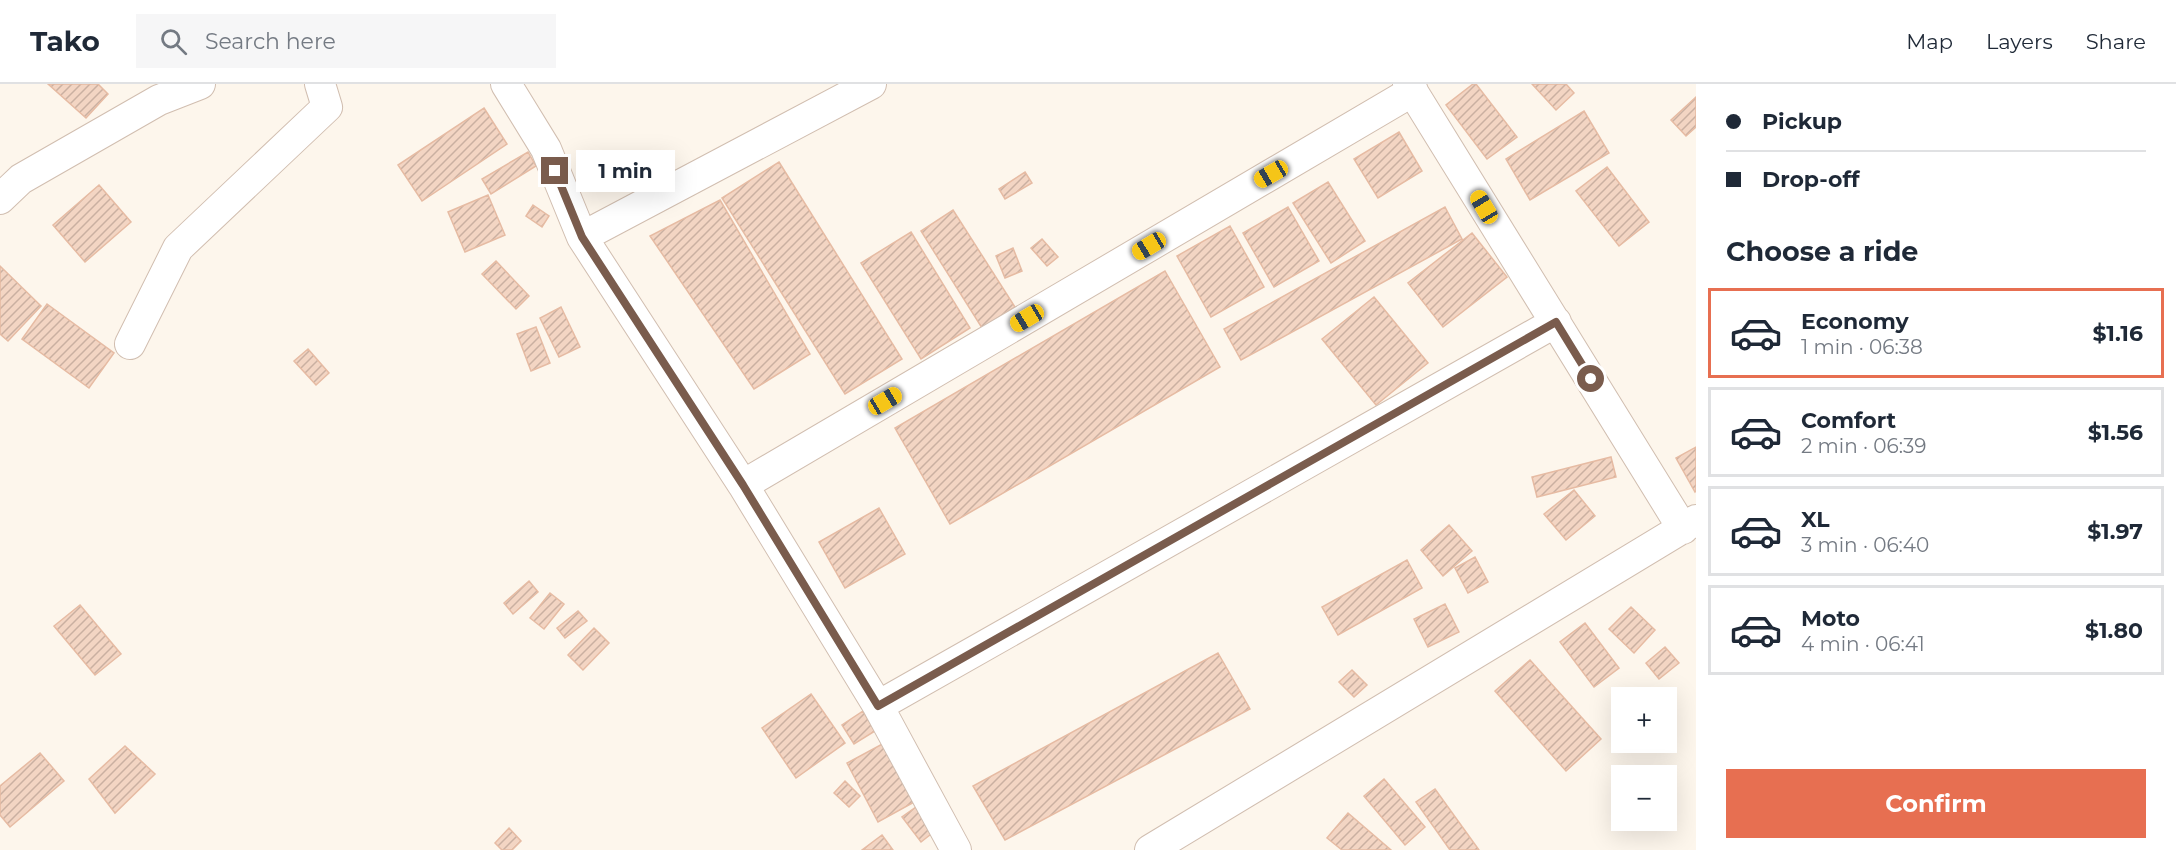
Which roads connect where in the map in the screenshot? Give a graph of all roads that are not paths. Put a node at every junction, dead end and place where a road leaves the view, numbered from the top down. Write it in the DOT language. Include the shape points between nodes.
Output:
graph roads {
  1 [pos="200,84"];
  2 [pos="320,84"];
  3 [pos="506,84"];
  4 [pos="871,84"];
  5 [pos="1411,87"];
  6 [pos="0,199"];
  7 [pos="582,237"];
  8 [pos="1556,322"];
  9 [pos="130,344"];
  10 [pos="743,485"];
  11 [pos="1690,524"];
  12 [pos="878,706"];
  13 [pos="956,850"];
  14 [pos="1150,850"];
  1 -- 6 [label="street" via="159,100 21,179"];
  2 -- 9 [label="street" via="327,107 178,248"];
  3 -- 7 [label="street" via="546,149"];
  4 -- 7 [label="street"];
  5 -- 8 [label="street"];
  5 -- 10 [label="street"];
  7 -- 10 [label="street"];
  8 -- 11 [label="street"];
  8 -- 12 [label="street"];
  10 -- 12 [label="street"];
  11 -- 14 [label="street"];
  12 -- 13 [label="street"];
}
